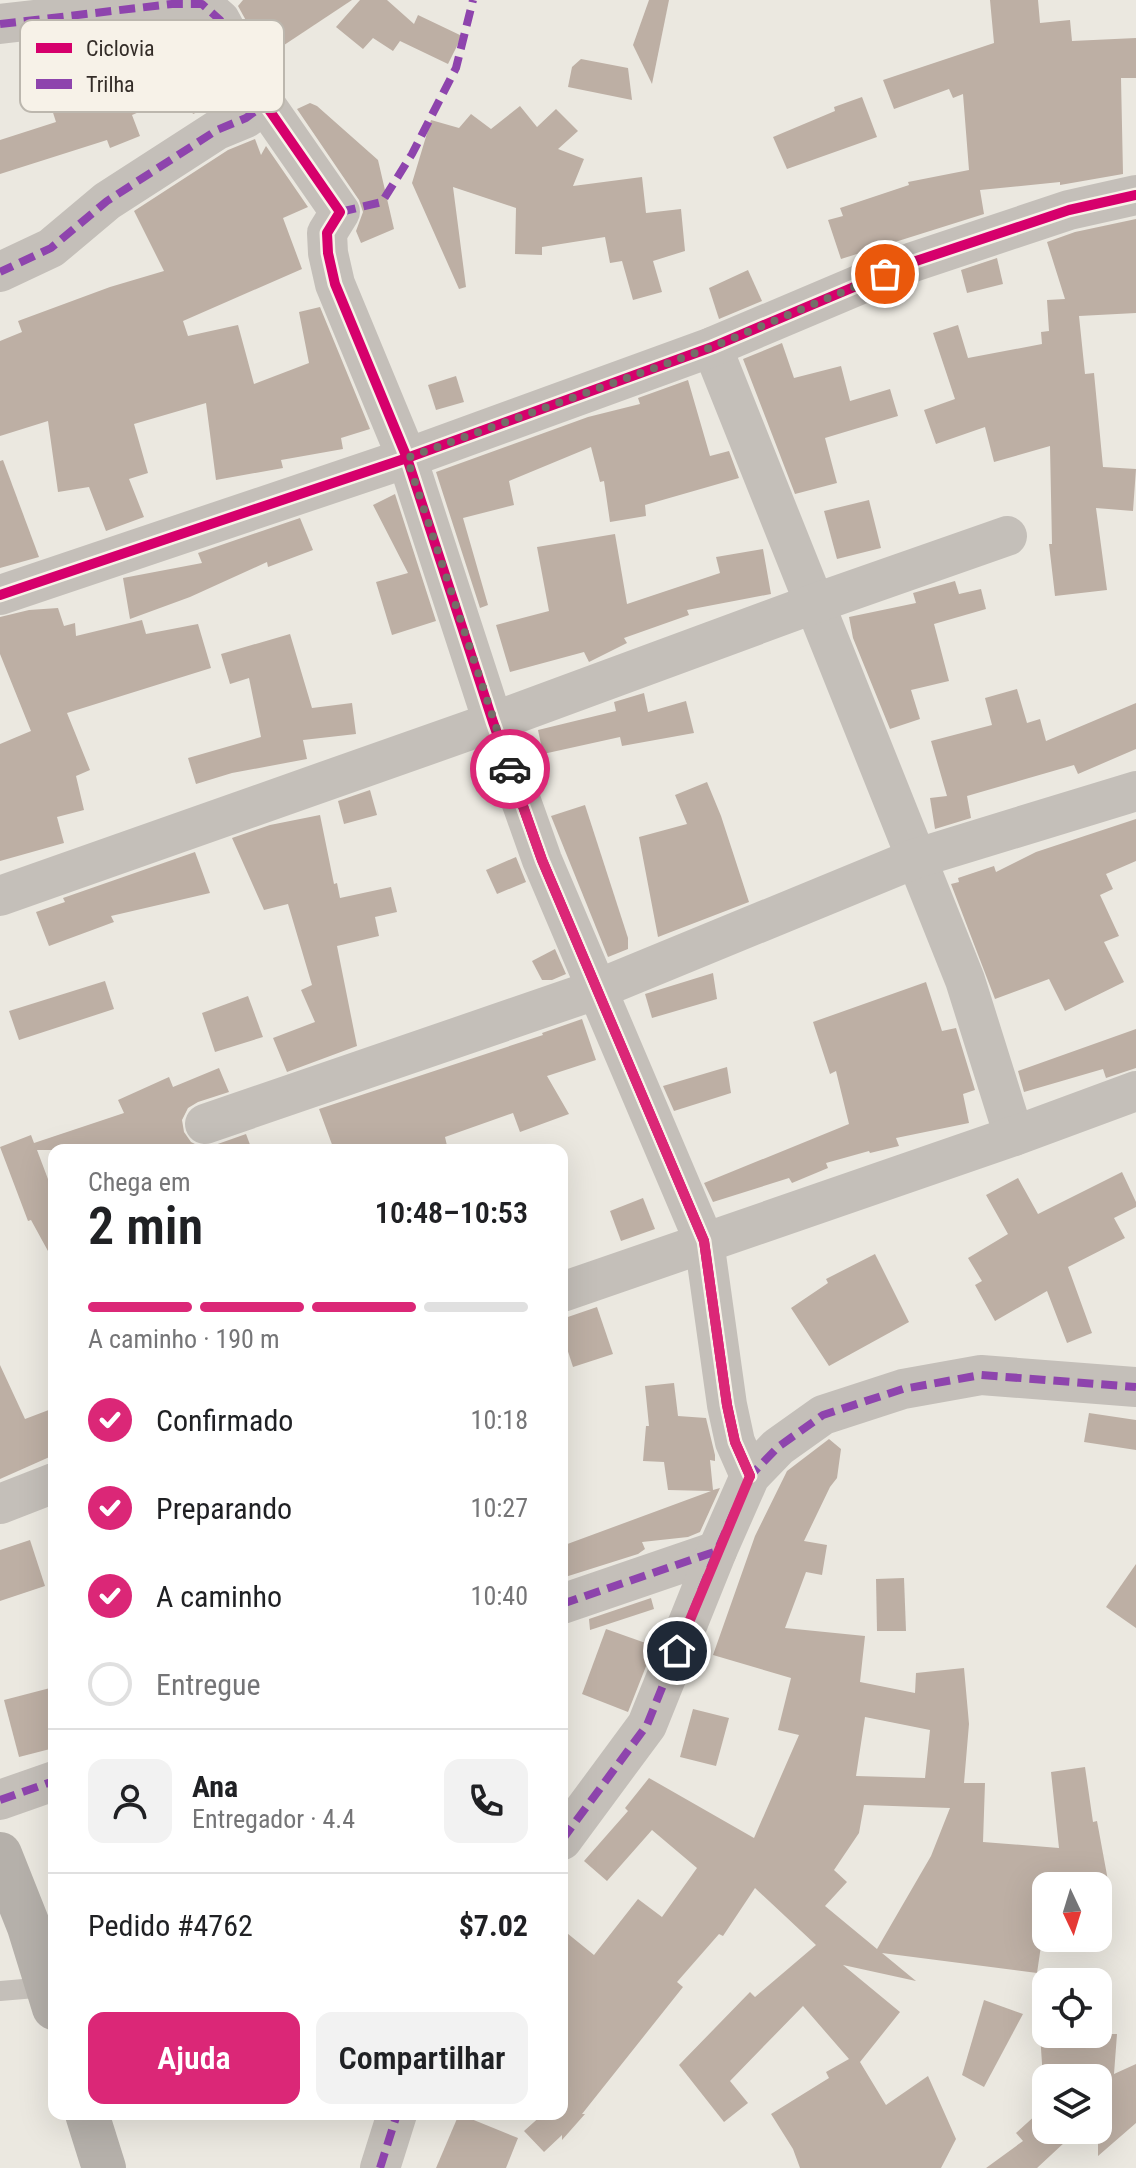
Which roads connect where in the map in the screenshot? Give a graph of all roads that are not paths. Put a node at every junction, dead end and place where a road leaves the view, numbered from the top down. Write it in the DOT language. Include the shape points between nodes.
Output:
graph roads {
  1 [pos="34,20"];
  2 [pos="220,20"];
  3 [pos="20,22"];
  4 [pos="0,24"];
  5 [pos="254,112"];
  6 [pos="271,112"];
  7 [pos="1136,195"];
  8 [pos="0,272"];
  9 [pos="712,347"];
  10 [pos="407,458"];
  11 [pos="1007,536"];
  12 [pos="0,595"];
  13 [pos="813,604"];
  14 [pos="493,722"];
  15 [pos="1136,791"];
  16 [pos="914,859"];
  17 [pos="0,896"];
  18 [pos="598,989"];
  19 [pos="1136,1091"];
  20 [pos="205,1124"];
  21 [pos="1014,1136"];
  22 [pos="704,1241"];
  23 [pos="568,1290"];
  24 [pos="1136,1387"];
  25 [pos="750,1476"];
  26 [pos="48,1485"];
  27 [pos="0,1504"];
  28 [pos="717,1551"];
  29 [pos="568,1602"];
  30 [pos="48,1783"];
  31 [pos="0,1800"];
  32 [pos="568,1832"];
  33 [pos="0,1854"];
  34 [pos="48,1988"];
  35 [pos="0,1991"];
  36 [pos="48,1998"];
  37 [pos="89,2120"];
  38 [pos="395,2120"];
  39 [pos="104,2168"];
  40 [pos="380,2168"];
  1 -- 2 [label="street" via="172,4 202,4"];
  3 -- 4 [label="street"];
  5 -- 8 [label="street" via="107,201 51,248"];
  6 -- 10 [label="street" via="340,212 327,233 335,284"];
  7 -- 9 [label="street" via="1069,210 913,262"];
  9 -- 10 [label="street"];
  9 -- 13 [label="street"];
  10 -- 12 [label="street"];
  10 -- 14 [label="street"];
  11 -- 13 [label="street"];
  13 -- 14 [label="street"];
  13 -- 16 [label="street"];
  14 -- 17 [label="street"];
  14 -- 18 [label="street" via="542,860"];
  15 -- 16 [label="street"];
  16 -- 18 [label="street"];
  16 -- 21 [label="street" via="965,980"];
  18 -- 20 [label="street"];
  18 -- 22 [label="street"];
  19 -- 21 [label="street"];
  21 -- 22 [label="street"];
  22 -- 23 [label="street"];
  22 -- 25 [label="street" via="727,1405"];
  24 -- 25 [label="street" via="981,1375 903,1389 823,1415 778,1447"];
  25 -- 28 [label="street"];
  26 -- 27 [label="street"];
  28 -- 29 [label="street"];
  28 -- 32 [label="street" via="647,1725"];
  30 -- 31 [label="street"];
  33 -- 34 [label="main road"];
  35 -- 36 [label="lane"];
  37 -- 39 [label="main road"];
  38 -- 40 [label="street"];
}
